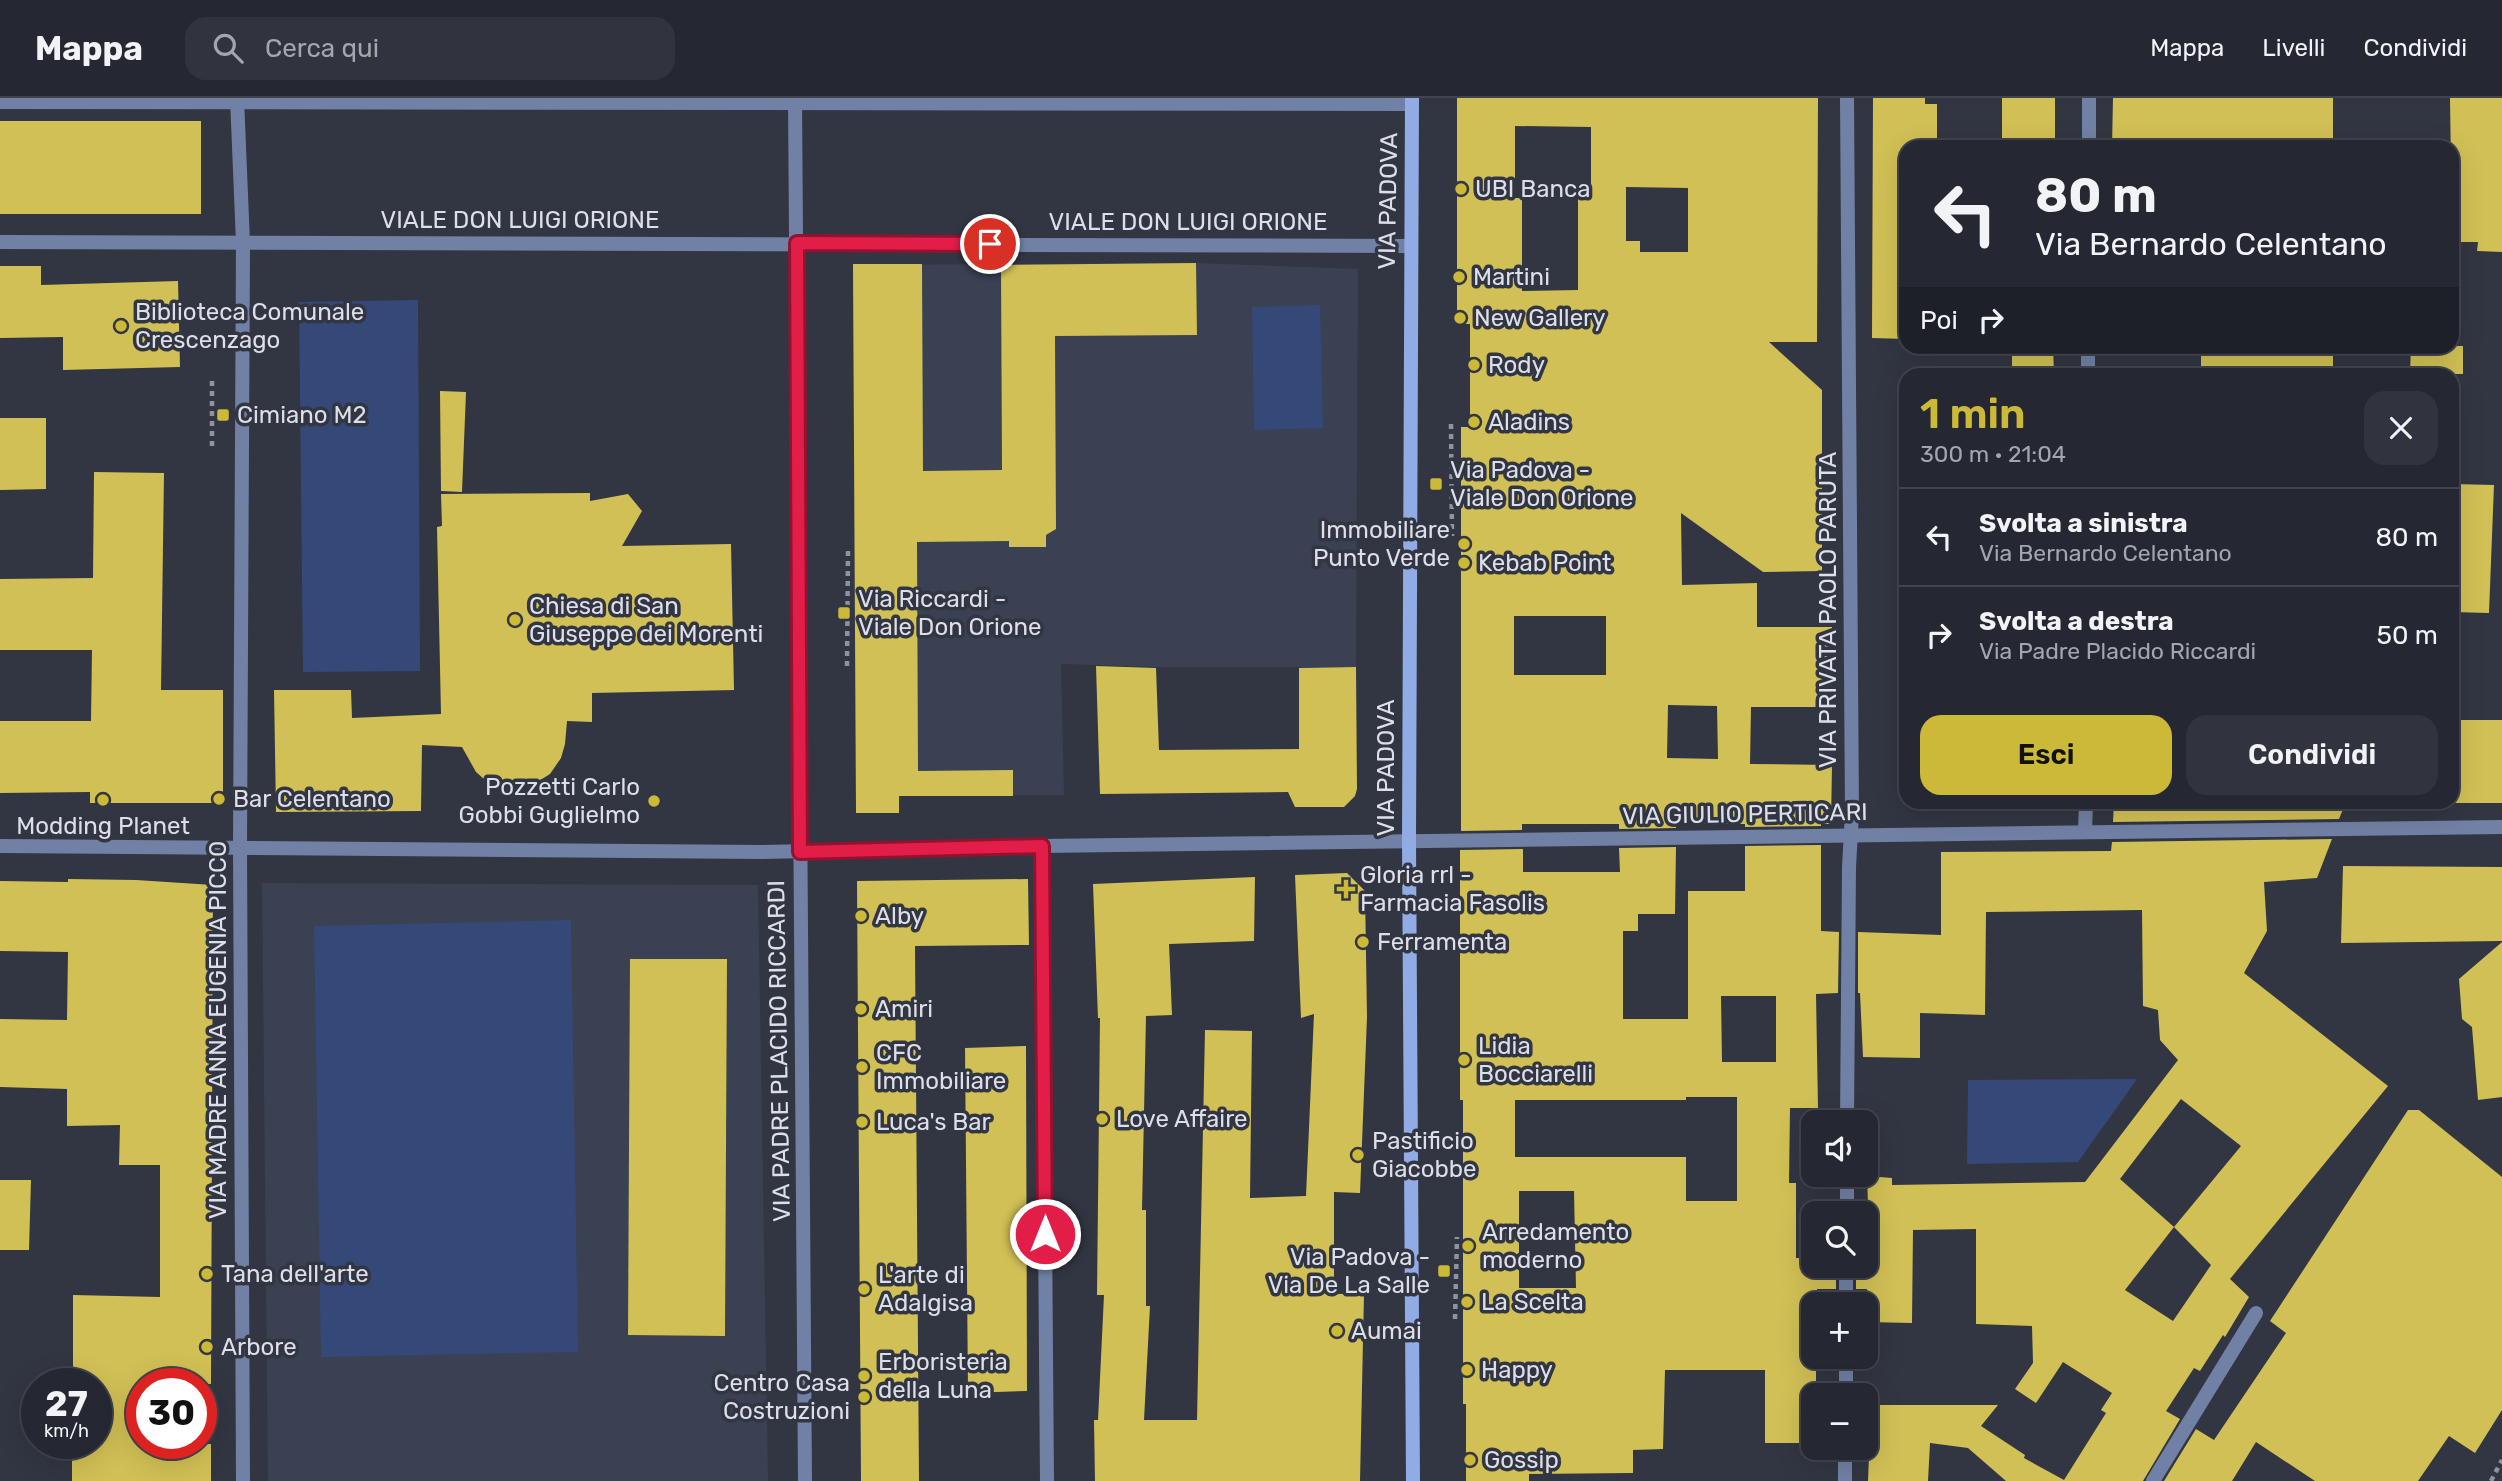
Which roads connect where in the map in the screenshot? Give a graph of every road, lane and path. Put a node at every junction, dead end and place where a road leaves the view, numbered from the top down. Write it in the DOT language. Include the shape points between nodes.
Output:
graph roads {
  1 [pos="1847,98"];
  2 [pos="2089,98"];
  3 [pos="237,101"];
  4 [pos="795,101"];
  5 [pos="1412,101"];
  6 [pos="0,102"];
  7 [pos="2089,140"];
  8 [pos="0,242"];
  9 [pos="243,243"];
  10 [pos="797,243"];
  11 [pos="1410,246"];
  12 [pos="212,381"];
  13 [pos="1451,424"];
  14 [pos="212,449"];
  15 [pos="1452,536"];
  16 [pos="848,551"];
  17 [pos="847,666"];
  18 [pos="2087,809"];
  19 [pos="2502,827"];
  20 [pos="2085,832"];
  21 [pos="1851,835"];
  22 [pos="1409,842"];
  23 [pos="0,846"];
  24 [pos="1042,846"];
  25 [pos="240,847"];
  26 [pos="800,852"];
  27 [pos="1847,1110"];
  28 [pos="1457,1237"];
  29 [pos="2256,1313"];
  30 [pos="1455,1319"];
  31 [pos="1845,1460"];
  32 [pos="2502,1460"];
  33 [pos="243,1481"];
  34 [pos="805,1481"];
  35 [pos="1046,1481"];
  36 [pos="1413,1481"];
  37 [pos="1845,1481"];
  38 [pos="2153,1481"];
  39 [pos="2491,1481"];
  1 -- 21 [label="street, VIA PRIVATA PAOLO PARUTA"];
  2 -- 7 [label="street"];
  3 -- 4 [label="street"];
  3 -- 6 [label="street"];
  3 -- 9 [label="street"];
  4 -- 5 [label="street"];
  4 -- 10 [label="street"];
  5 -- 11 [label="street, VIA PADOVA"];
  8 -- 9 [label="street, VIALE DON LUIGI ORIONE"];
  9 -- 10 [label="street, VIALE DON LUIGI ORIONE"];
  9 -- 25 [label="street, VIA MADRE ANNA EUGENIA PICCO"];
  10 -- 11 [label="street, VIALE DON LUIGI ORIONE"];
  10 -- 26 [label="street, VIA PADRE PLACIDO RICCARDI"];
  11 -- 22 [label="street, VIA PADOVA"];
  12 -- 14 [label="path"];
  13 -- 15 [label="path"];
  16 -- 17 [label="path"];
  18 -- 20 [label="street"];
  19 -- 20 [label="street, VIA GIULIO PERTICARI"];
  20 -- 21 [label="street, VIA GIULIO PERTICARI"];
  21 -- 22 [label="street, VIA GIULIO PERTICARI"];
  21 -- 27 [label="street, VIA PRIVATA PAOLO PARUTA"];
  22 -- 24 [label="street, VIA GIULIO PERTICARI"];
  22 -- 36 [label="street, VIA PADOVA"];
  23 -- 25 [label="street, VIA GIULIO PERTICARI"];
  24 -- 26 [label="street, VIA GIULIO PERTICARI"];
  24 -- 35 [label="street"];
  25 -- 26 [label="street, VIA GIULIO PERTICARI"];
  25 -- 33 [label="street, VIA MADRE ANNA EUGENIA PICCO"];
  26 -- 34 [label="street, VIA PADRE PLACIDO RICCARDI"];
  28 -- 30 [label="path"];
  29 -- 38 [label="street"];
  31 -- 37 [label="street"];
  32 -- 39 [label="path"];
}
